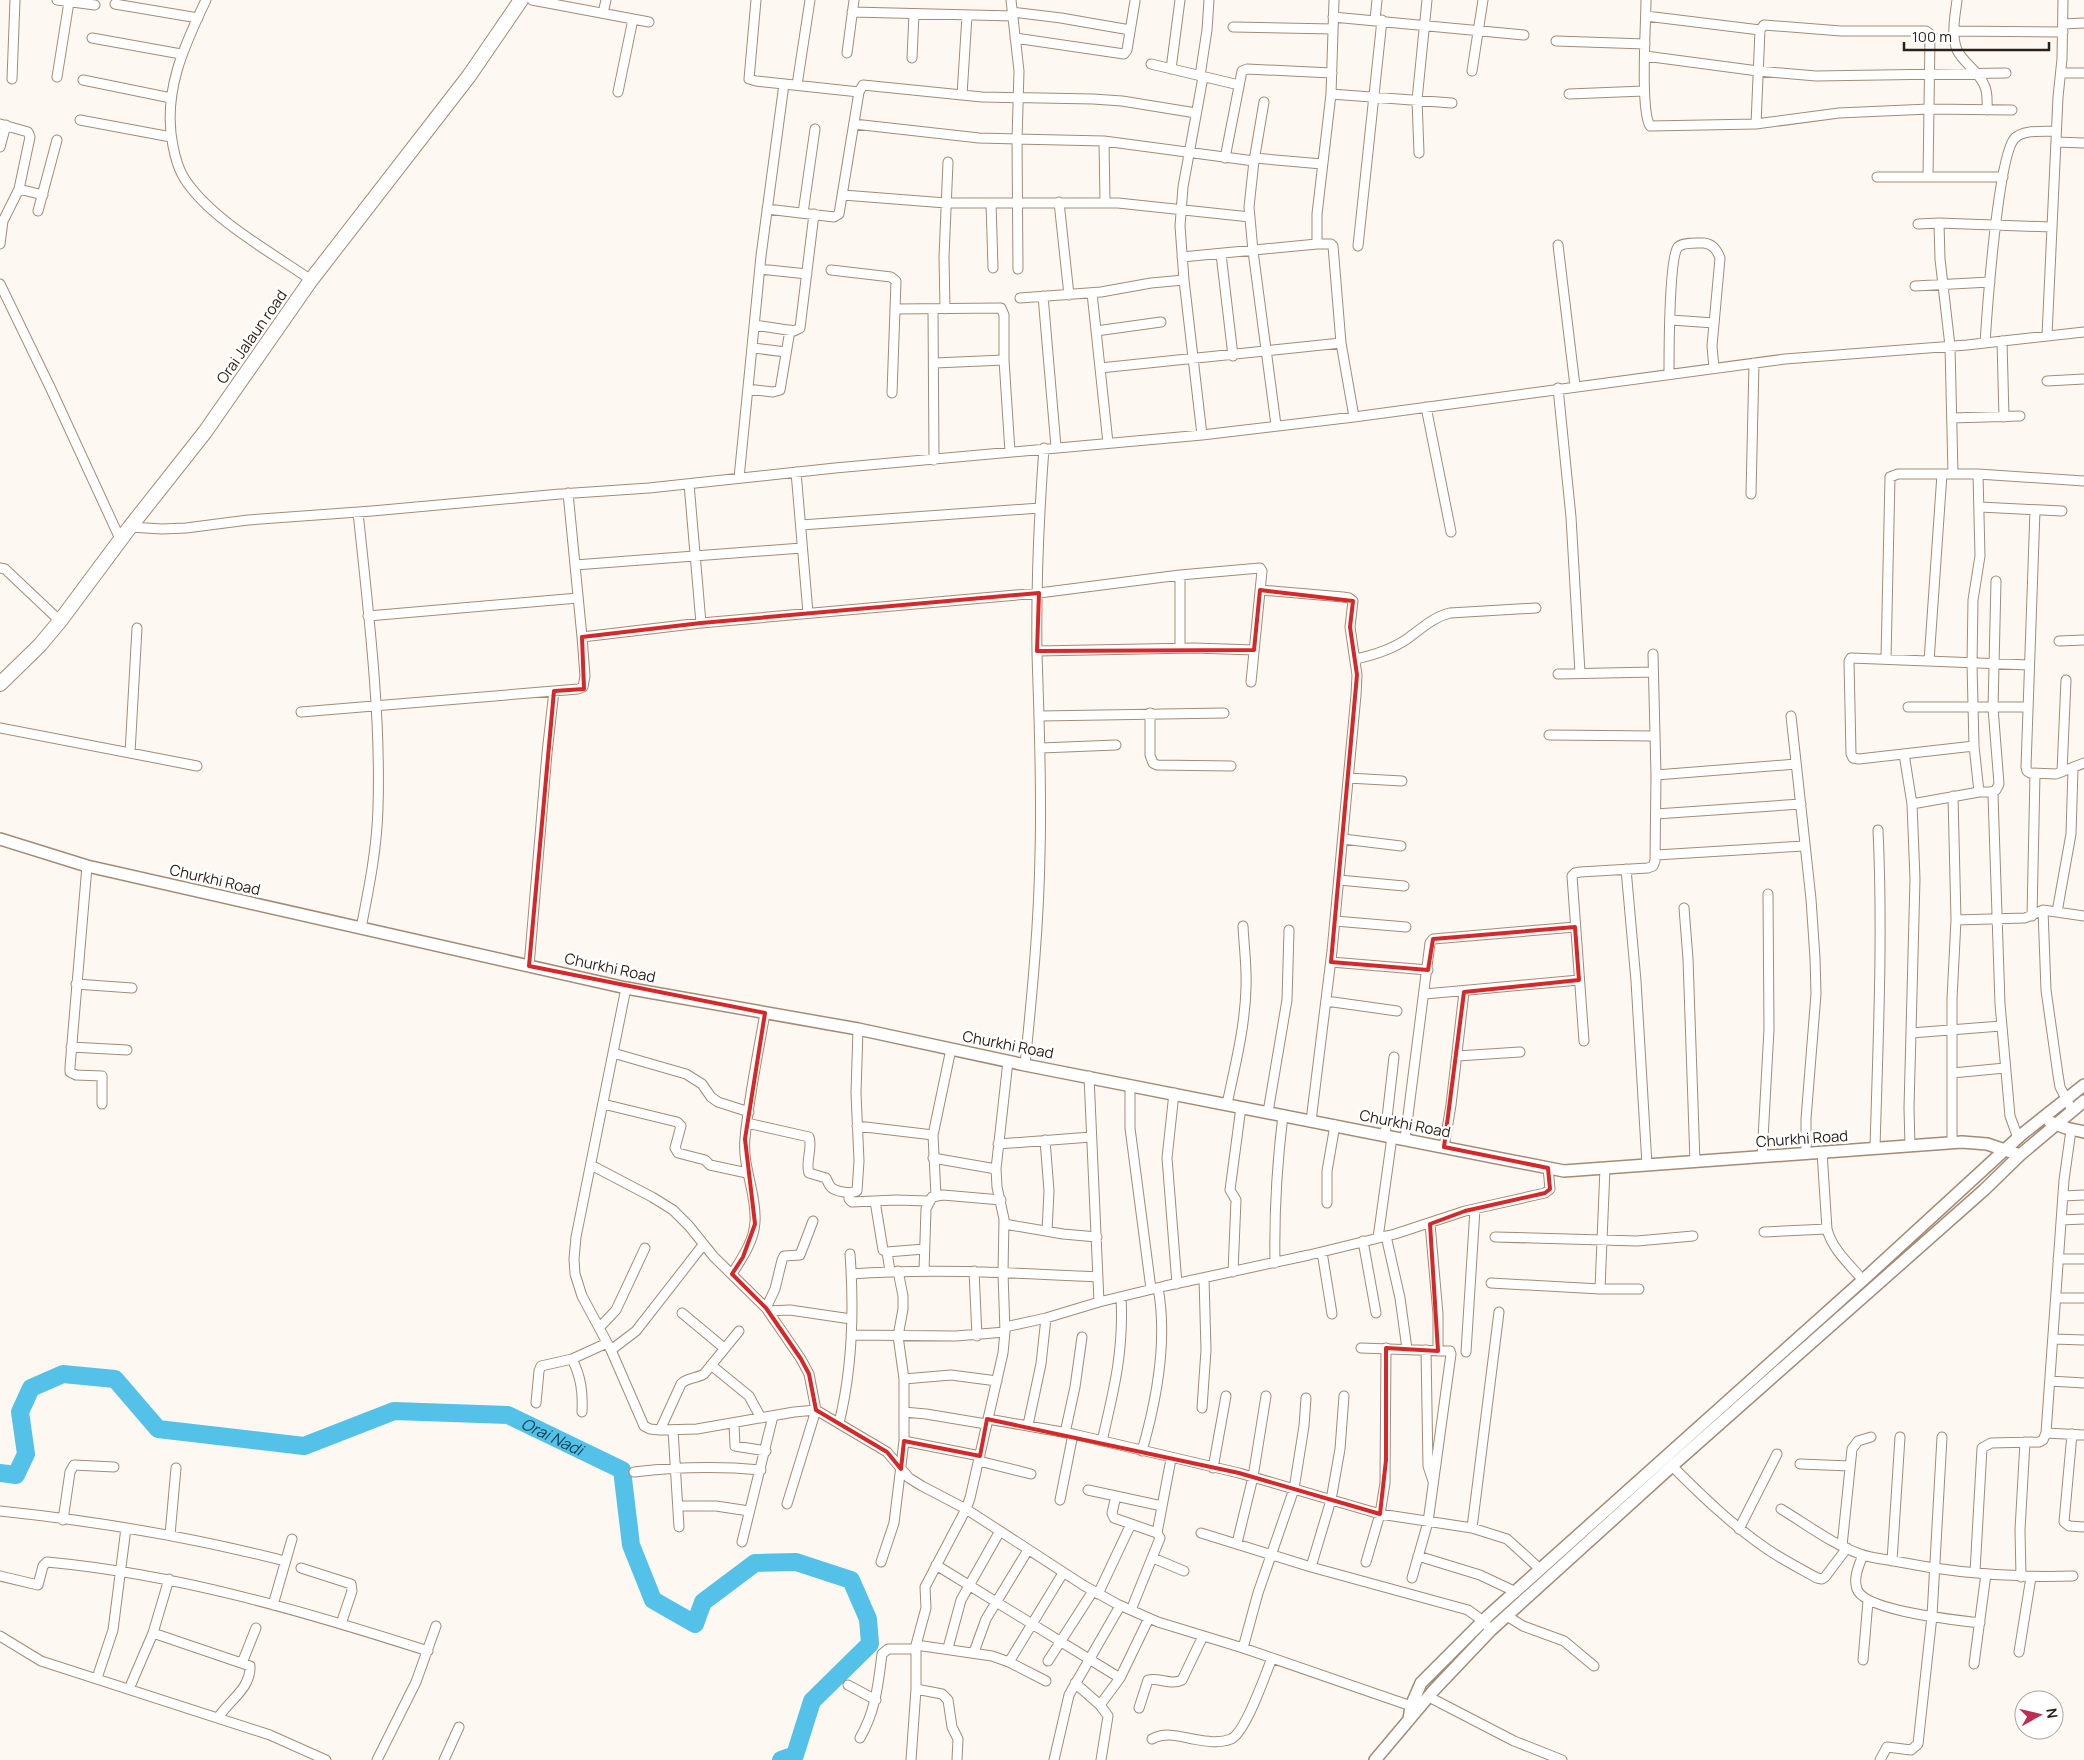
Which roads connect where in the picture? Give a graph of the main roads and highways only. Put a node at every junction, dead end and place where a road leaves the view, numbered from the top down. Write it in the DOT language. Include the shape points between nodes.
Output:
graph roads {
  1 [pos="520,0"];
  2 [pos="0,684"];
  1 -- 2 [label="main road, Orai Jalaun road" via="469,76 312,280 205,432 60,621"];
}
